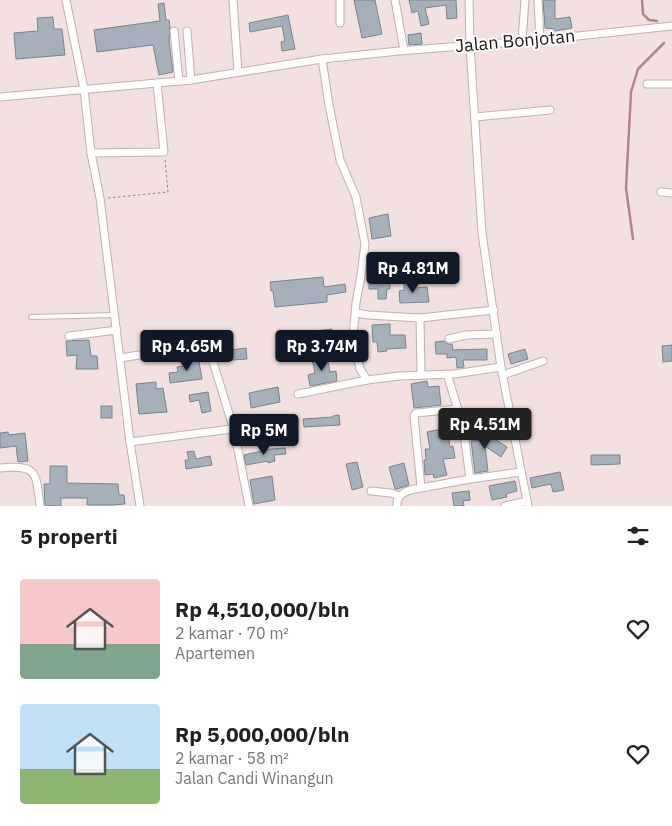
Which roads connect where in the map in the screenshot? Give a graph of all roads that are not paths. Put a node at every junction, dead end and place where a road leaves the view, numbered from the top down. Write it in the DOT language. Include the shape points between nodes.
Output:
graph roads {
  1 [pos="66,0"];
  2 [pos="234,0"];
  3 [pos="340,0"];
  4 [pos="395,0"];
  5 [pos="469,0"];
  6 [pos="525,0"];
  7 [pos="538,0"];
  8 [pos="340,23"];
  9 [pos="672,26"];
  10 [pos="174,31"];
  11 [pos="187,31"];
  12 [pos="540,40"];
  13 [pos="522,41"];
  14 [pos="470,45"];
  15 [pos="404,50"];
  16 [pos="322,59"];
  17 [pos="238,72"];
  18 [pos="191,80"];
  19 [pos="179,81"];
  20 [pos="157,83"];
  21 [pos="647,84"];
  22 [pos="672,84"];
  23 [pos="84,89"];
  24 [pos="0,97"];
  25 [pos="550,110"];
  26 [pos="475,117"];
  27 [pos="91,153"];
  28 [pos="661,192"];
  29 [pos="672,193"];
  30 [pos="494,310"];
  31 [pos="356,313"];
  32 [pos="115,315"];
  33 [pos="31,317"];
  34 [pos="420,318"];
  35 [pos="117,330"];
  36 [pos="497,334"];
  37 [pos="69,336"];
  38 [pos="449,338"];
  39 [pos="120,358"];
  40 [pos="543,361"];
  41 [pos="501,367"];
  42 [pos="448,374"];
  43 [pos="421,375"];
  44 [pos="503,375"];
  45 [pos="367,380"];
  46 [pos="298,394"];
  47 [pos="458,409"];
  48 [pos="511,422"];
  49 [pos="255,426"];
  50 [pos="463,426"];
  51 [pos="234,430"];
  52 [pos="130,442"];
  53 [pos="0,468"];
  54 [pos="521,472"];
  55 [pos="470,478"];
  56 [pos="421,488"];
  57 [pos="371,491"];
  58 [pos="399,496"];
  59 [pos="527,503"];
  60 [pos="40,506"];
  61 [pos="140,506"];
  62 [pos="249,506"];
  63 [pos="397,506"];
  64 [pos="505,506"];
  1 -- 23 [label="street"];
  2 -- 17 [label="street"];
  3 -- 8 [label="street"];
  4 -- 15 [label="street"];
  5 -- 14 [label="street"];
  6 -- 13 [label="street"];
  7 -- 12 [label="street"];
  9 -- 12 [label="street, Jalan Bonjotan"];
  10 -- 19 [label="street"];
  11 -- 18 [label="street"];
  12 -- 13 [label="street, Jalan Bonjotan"];
  13 -- 14 [label="street, Jalan Bonjotan"];
  14 -- 15 [label="street, Jalan Bonjotan"];
  14 -- 26 [label="street"];
  15 -- 16 [label="street, Jalan Bonjotan"];
  16 -- 17 [label="street, Jalan Bonjotan"];
  16 -- 31 [label="street" via="340,160 356,197 365,244"];
  17 -- 18 [label="street, Jalan Bonjotan"];
  18 -- 19 [label="street, Jalan Bonjotan"];
  19 -- 20 [label="street, Jalan Bonjotan"];
  20 -- 23 [label="street, Jalan Bonjotan"];
  20 -- 27 [label="street" via="164,152"];
  21 -- 22 [label="street"];
  23 -- 24 [label="street, Jalan Bonjotan"];
  23 -- 27 [label="street"];
  25 -- 26 [label="street"];
  26 -- 30 [label="street" via="482,233"];
  27 -- 32 [label="street"];
  28 -- 29 [label="street"];
  30 -- 34 [label="street"];
  30 -- 36 [label="street"];
  31 -- 34 [label="street"];
  31 -- 45 [label="street" via="354,347"];
  32 -- 33 [label="lane"];
  32 -- 35 [label="street"];
  34 -- 43 [label="street"];
  35 -- 37 [label="street"];
  35 -- 39 [label="street"];
  36 -- 38 [label="street"];
  36 -- 41 [label="street"];
  39 -- 51 [label="street" via="198,346 204,348 210,352"];
  39 -- 52 [label="street"];
  40 -- 44 [label="street"];
  41 -- 42 [label="street"];
  41 -- 44 [label="street"];
  42 -- 43 [label="street"];
  42 -- 47 [label="street"];
  43 -- 45 [label="street"];
  44 -- 48 [label="street"];
  45 -- 46 [label="street"];
  47 -- 50 [label="street"];
  47 -- 56 [label="street" via="416,413 414,416"];
  48 -- 50 [label="street"];
  48 -- 54 [label="street"];
  49 -- 51 [label="street"];
  50 -- 55 [label="street"];
  51 -- 52 [label="street"];
  51 -- 62 [label="street"];
  52 -- 61 [label="street"];
  53 -- 60 [label="street" via="32,470 36,475"];
  54 -- 55 [label="street"];
  54 -- 59 [label="street"];
  55 -- 56 [label="street"];
  56 -- 58 [label="street"];
  57 -- 58 [label="street"];
  58 -- 63 [label="street"];
  59 -- 64 [label="street"];
}
